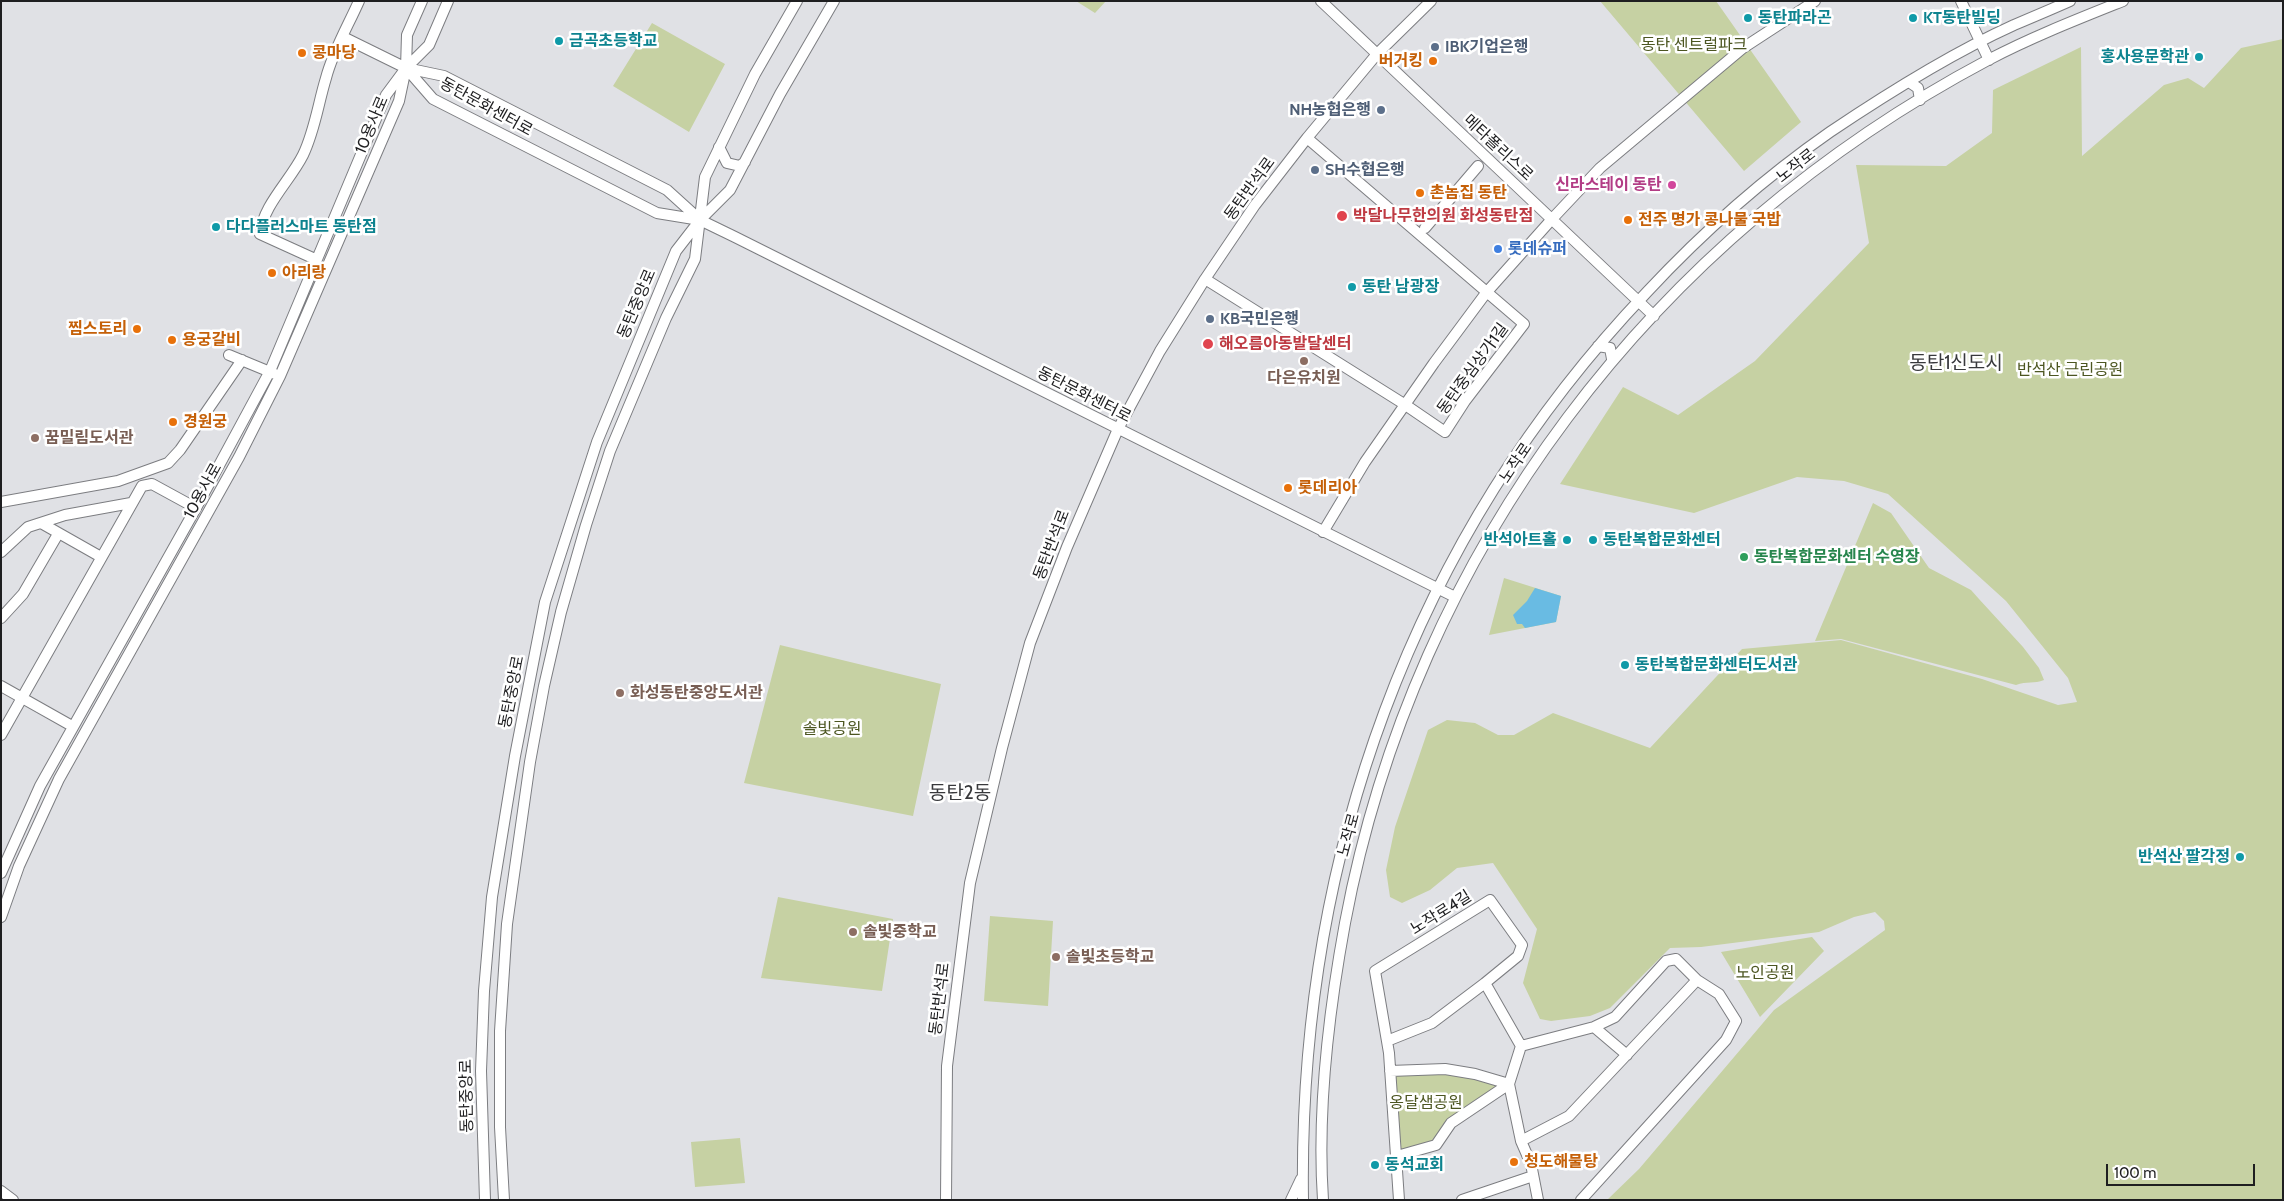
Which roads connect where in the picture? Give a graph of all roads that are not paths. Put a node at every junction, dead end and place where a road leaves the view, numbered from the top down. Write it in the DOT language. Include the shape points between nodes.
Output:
graph roads {
  1 [pos="359,1"];
  2 [pos="422,1"];
  3 [pos="448,1"];
  4 [pos="796,1"];
  5 [pos="834,1"];
  6 [pos="1321,1"];
  7 [pos="1431,1"];
  8 [pos="1815,1"];
  9 [pos="1961,1"];
  10 [pos="2070,1"];
  11 [pos="2123,1"];
  12 [pos="2039,15"];
  13 [pos="2047,32"];
  14 [pos="343,37"];
  15 [pos="1981,42"];
  16 [pos="1377,54"];
  17 [pos="1989,60"];
  18 [pos="406,68"];
  19 [pos="1909,82"];
  20 [pos="1920,100"];
  21 [pos="1307,138"];
  22 [pos="719,147"];
  23 [pos="745,162"];
  24 [pos="1478,166"];
  25 [pos="1552,219"];
  26 [pos="700,220"];
  27 [pos="1425,228"];
  28 [pos="315,259"];
  29 [pos="1205,278"];
  30 [pos="1486,293"];
  31 [pos="1638,301"];
  32 [pos="1654,316"];
  33 [pos="1598,346"];
  34 [pos="229,355"];
  35 [pos="1612,359"];
  36 [pos="242,360"];
  37 [pos="270,371"];
  38 [pos="280,376"];
  39 [pos="1404,404"];
  40 [pos="1118,429"];
  41 [pos="1,502"];
  42 [pos="131,503"];
  43 [pos="196,508"];
  44 [pos="41,523"];
  45 [pos="1469,530"];
  46 [pos="1323,532"];
  47 [pos="58,534"];
  48 [pos="1486,540"];
  49 [pos="1,552"];
  50 [pos="101,558"];
  51 [pos="1437,589"];
  52 [pos="1455,598"];
  53 [pos="1,618"];
  54 [pos="1410,648"];
  55 [pos="1427,657"];
  56 [pos="1,686"];
  57 [pos="22,699"];
  58 [pos="72,726"];
  59 [pos="1,736"];
  60 [pos="1,873"];
  61 [pos="1,915"];
  62 [pos="1696,980"];
  63 [pos="1485,983"];
  64 [pos="1594,1027"];
  65 [pos="1387,1041"];
  66 [pos="1522,1046"];
  67 [pos="1627,1055"];
  68 [pos="1390,1071"];
  69 [pos="1509,1084"];
  70 [pos="1520,1141"];
  71 [pos="1397,1156"];
  72 [pos="1302,1176"];
  73 [pos="1533,1176"];
  74 [pos="1322,1179"];
  75 [pos="1,1191"];
  76 [pos="13,1200"];
  77 [pos="485,1200"];
  78 [pos="504,1200"];
  79 [pos="946,1200"];
  80 [pos="1291,1200"];
  81 [pos="1303,1200"];
  82 [pos="1323,1200"];
  83 [pos="1399,1200"];
  84 [pos="1462,1200"];
  85 [pos="1538,1200"];
  86 [pos="1581,1200"];
  1 -- 14 [label="street"];
  2 -- 18 [label="street, 10용사로" via="407,35"];
  3 -- 18 [label="street, 10용사로" via="430,45"];
  4 -- 22 [label="street, 동탄중앙로"];
  5 -- 23 [label="street, 동탄중앙로"];
  6 -- 16 [label="street, 메타폴리스로"];
  7 -- 16 [label="street, 동탄반석로"];
  8 -- 25 [label="street" via="1743,48 1600,168"];
  9 -- 15 [label="street"];
  10 -- 12 [label="street, 노작로"];
  11 -- 13 [label="street, 노작로"];
  12 -- 13 [label="street" via="2035,27"];
  12 -- 15 [label="street, 노작로"];
  13 -- 17 [label="street, 노작로"];
  14 -- 18 [label="street"];
  14 -- 28 [label="street" via="326,78 309,142 261,226 260,234"];
  15 -- 17 [label="street"];
  15 -- 19 [label="street, 노작로"];
  16 -- 21 [label="street, 동탄반석로"];
  16 -- 25 [label="street, 메타폴리스로"];
  17 -- 20 [label="street, 노작로"];
  18 -- 26 [label="street, 동탄문화센터로" via="444,76 667,190"];
  18 -- 26 [label="street, 동탄문화센터로" via="433,99 657,213"];
  18 -- 28 [label="street, 10용사로" via="386,95"];
  18 -- 38 [label="street, 10용사로" via="400,101"];
  19 -- 20 [label="street" via="1918,88"];
  19 -- 31 [label="street, 노작로" via="1819,141 1760,186 1697,241"];
  20 -- 32 [label="street, 노작로" via="1831,158 1773,204 1708,261"];
  21 -- 29 [label="street, 동탄반석로" via="1255,205"];
  21 -- 30 [label="street, 동탄중심상가1길"];
  22 -- 23 [label="street" via="727,163 740,166"];
  22 -- 26 [label="street, 동탄중앙로" via="705,177"];
  23 -- 26 [label="street, 동탄중앙로" via="730,190"];
  24 -- 27 [label="street"];
  25 -- 30 [label="street"];
  25 -- 31 [label="street, 메타폴리스로"];
  26 -- 40 [label="street, 동탄문화센터로"];
  26 -- 77 [label="street, 동탄중앙로" via="676,251 617,391 582,483 545,602 515,756 491,906 481,1071"];
  26 -- 78 [label="street, 동탄중앙로" via="695,259 607,460 567,591 544,686 514,866 502,981 500,1127"];
  28 -- 37 [label="street, 10용사로"];
  29 -- 39 [label="street, 동탄중심상가1길"];
  29 -- 40 [label="street, 동탄반석로" via="1160,351"];
  30 -- 39 [label="street"];
  30 -- 39 [label="street, 동탄중심상가1길" via="1524,324 1445,432"];
  31 -- 32 [label="street, 메타폴리스로"];
  31 -- 33 [label="street, 노작로"];
  32 -- 35 [label="street, 노작로"];
  33 -- 35 [label="street" via="1610,348"];
  33 -- 45 [label="street, 노작로" via="1538,422"];
  34 -- 36 [label="street"];
  35 -- 48 [label="street, 노작로" via="1557,429"];
  36 -- 37 [label="street"];
  36 -- 41 [label="street" via="168,463 118,481"];
  37 -- 38 [label="street"];
  37 -- 43 [label="street, 10용사로"];
  38 -- 61 [label="street, 10용사로" via="239,457 59,779 19,866"];
  39 -- 46 [label="street"];
  40 -- 46 [label="street, 동탄문화센터로"];
  40 -- 79 [label="street, 동탄반석로" via="1030,643 977,848 966,903 947,1066"];
  42 -- 43 [label="street" via="142,486 152,484"];
  42 -- 44 [label="street" via="65,515"];
  42 -- 50 [label="street"];
  43 -- 58 [label="street, 10용사로"];
  44 -- 47 [label="street"];
  44 -- 49 [label="street" via="28,526"];
  45 -- 48 [label="street" via="1476,540"];
  45 -- 51 [label="street, 노작로"];
  46 -- 51 [label="street, 동탄문화센터로"];
  47 -- 50 [label="street"];
  47 -- 53 [label="street" via="23,594"];
  48 -- 52 [label="street, 노작로"];
  50 -- 57 [label="street"];
  51 -- 52 [label="street, 동탄문화센터로"];
  51 -- 54 [label="street, 노작로"];
  52 -- 55 [label="street, 노작로"];
  54 -- 55 [label="street" via="1421,646"];
  54 -- 72 [label="street, 노작로" via="1366,762 1328,909 1310,1022"];
  55 -- 74 [label="street, 노작로" via="1378,788 1348,903 1329,1033"];
  56 -- 57 [label="street"];
  57 -- 58 [label="street"];
  57 -- 59 [label="street"];
  58 -- 60 [label="street, 10용사로" via="28,808"];
  62 -- 64 [label="street" via="1676,959 1666,961 1615,1017"];
  62 -- 67 [label="street"];
  62 -- 86 [label="street" via="1719,994 1736,1022 1726,1040"];
  63 -- 65 [label="street, 노작로4길" via="1432,1023"];
  63 -- 65 [label="street, 노작로4길" via="1518,956 1522,945 1490,900 1375,971"];
  63 -- 66 [label="street"];
  64 -- 66 [label="street"];
  64 -- 67 [label="street"];
  65 -- 68 [label="street, 노작로4길"];
  66 -- 69 [label="street"];
  67 -- 70 [label="street" via="1569,1116"];
  68 -- 69 [label="street" via="1446,1069"];
  68 -- 71 [label="street, 노작로4길"];
  69 -- 70 [label="street"];
  69 -- 71 [label="street" via="1450,1123 1436,1145"];
  70 -- 73 [label="street"];
  71 -- 83 [label="street, 노작로4길"];
  72 -- 74 [label="street" via="1312,1186"];
  72 -- 80 [label="street"];
  72 -- 81 [label="street, 노작로"];
  73 -- 84 [label="street"];
  73 -- 85 [label="street"];
  74 -- 82 [label="street, 노작로"];
  75 -- 76 [label="street"];
}
